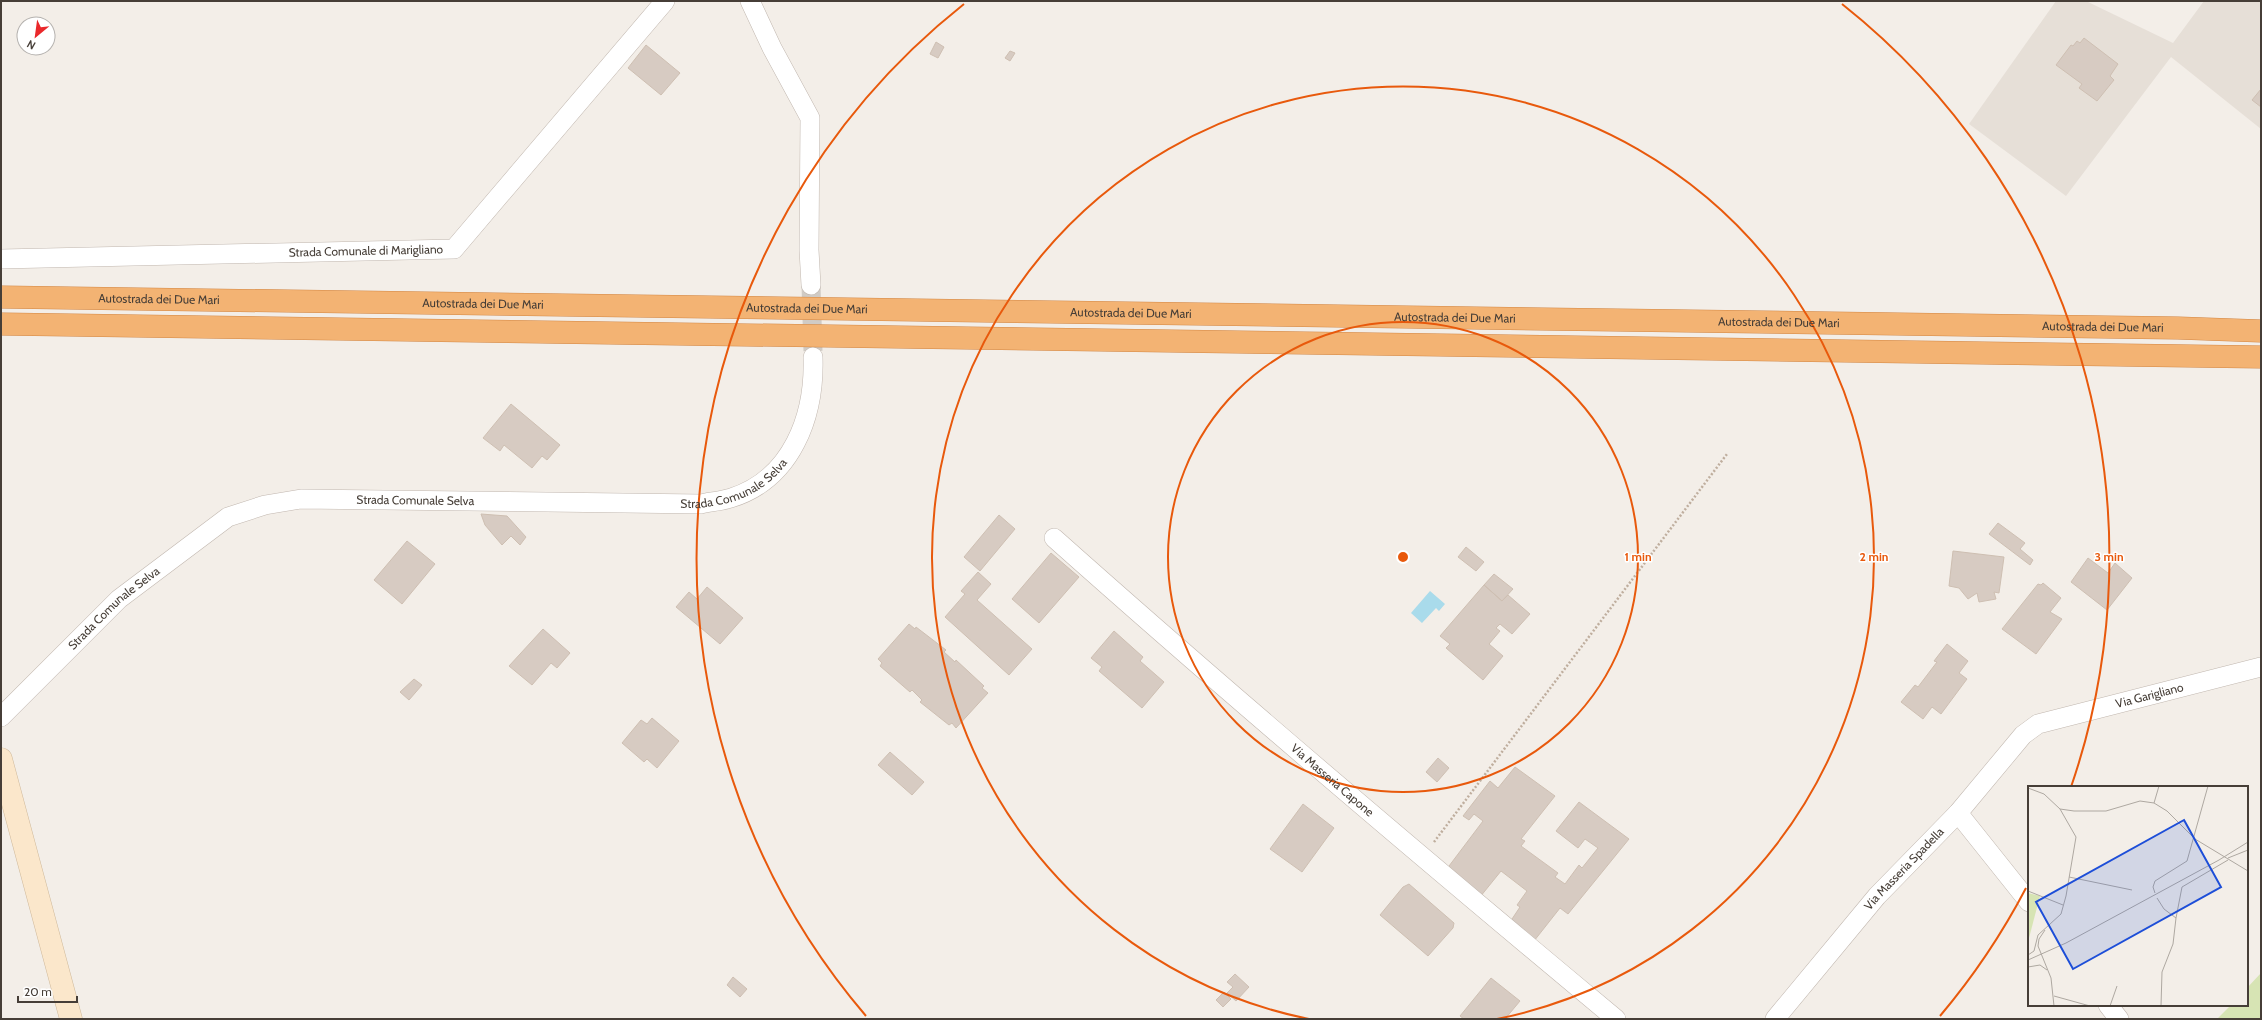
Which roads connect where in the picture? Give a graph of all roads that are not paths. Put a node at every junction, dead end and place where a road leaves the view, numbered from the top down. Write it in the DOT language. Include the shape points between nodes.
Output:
graph roads {
  1 [pos="665,1"];
  2 [pos="750,1"];
  3 [pos="1,259"];
  4 [pos="811,285"];
  5 [pos="1,297"];
  6 [pos="1,324"];
  7 [pos="2261,331"];
  8 [pos="813,357"];
  9 [pos="2261,357"];
  10 [pos="1054,538"];
  11 [pos="2261,667"];
  12 [pos="1,717"];
  13 [pos="2038,724"];
  14 [pos="1,760"];
  15 [pos="1958,812"];
  16 [pos="2028,901"];
  17 [pos="2109,1006"];
  18 [pos="71,1019"];
  19 [pos="1616,1019"];
  20 [pos="1775,1019"];
  21 [pos="2118,1019"];
  1 -- 3 [label="street, Strada Comunale di Marigliano" via="454,249"];
  2 -- 4 [label="street" via="810,118"];
  5 -- 7 [label="highway, Autostrada dei Due Mari"];
  6 -- 9 [label="highway"];
  8 -- 12 [label="street, Strada Comunale Selva" via="814,376 810,403 799,438 779,470 760,484 731,498 700,504 301,499 265,505 228,517 119,599"];
  10 -- 19 [label="street, Via Masseria Capone" via="1203,671"];
  11 -- 13 [label="street, Via Garigliano"];
  13 -- 15 [label="street, Via Masseria Spadella" via="2023,735"];
  14 -- 18 [label="street"];
  15 -- 16 [label="street"];
  15 -- 20 [label="street, Via Masseria Spadella" via="1876,896"];
  17 -- 21 [label="street"];
}
